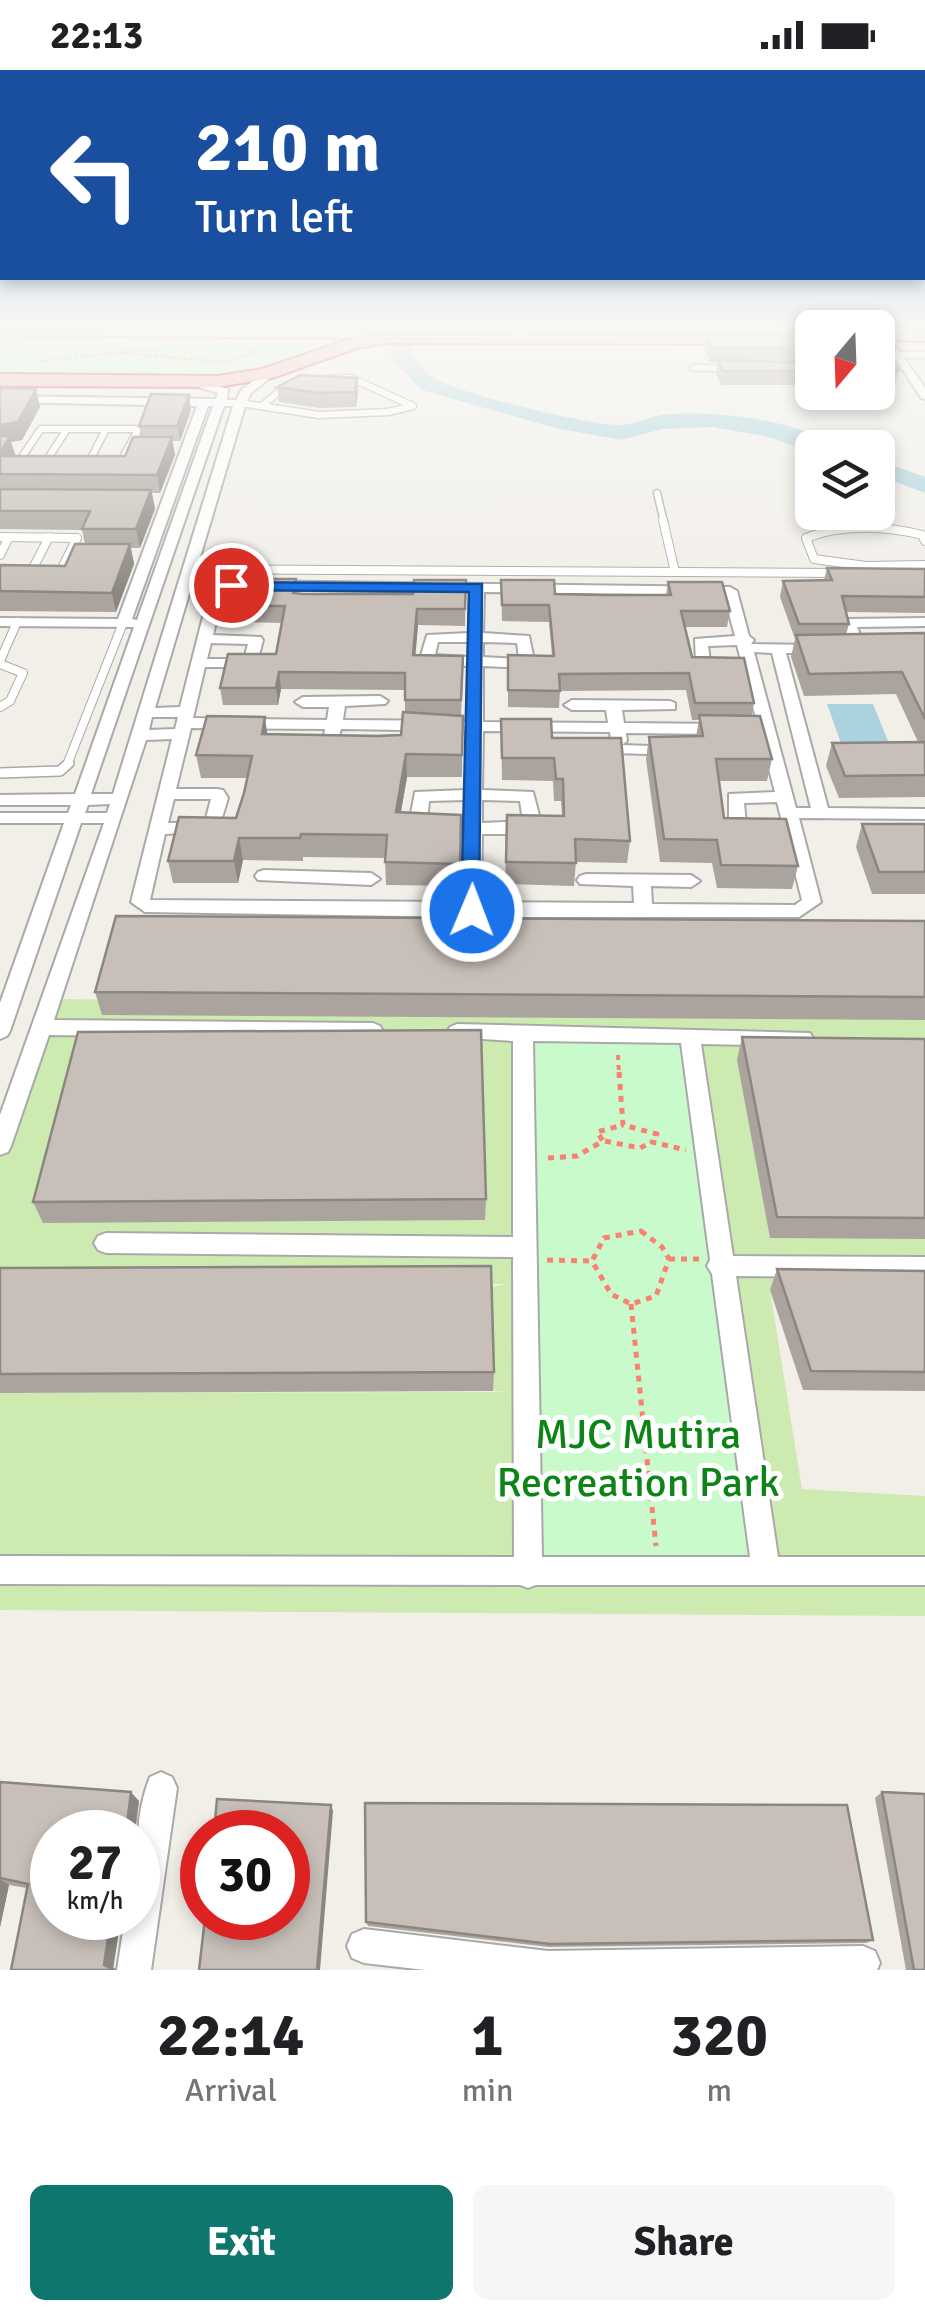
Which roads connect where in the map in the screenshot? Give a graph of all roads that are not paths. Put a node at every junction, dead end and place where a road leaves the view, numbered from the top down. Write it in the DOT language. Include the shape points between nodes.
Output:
graph roads {
  1 [pos="202,419"];
  2 [pos="208,419"];
  3 [pos="235,419"];
  4 [pos="66,429"];
  5 [pos="106,429"];
  6 [pos="13,447"];
  7 [pos="26,447"];
  8 [pos="130,448"];
  9 [pos="148,448"];
  10 [pos="167,448"];
  11 [pos="185,448"];
  12 [pos="41,468"];
  13 [pos="86,469"];
  14 [pos="657,493"];
  15 [pos="148,501"];
  16 [pos="166,501"];
  17 [pos="185,502"];
  18 [pos="49,537"];
  19 [pos="4,538"];
  20 [pos="925,540"];
  21 [pos="0,554"];
  22 [pos="70,556"];
  23 [pos="89,556"];
  24 [pos="127,556"];
  25 [pos="146,556"];
  26 [pos="925,565"];
  27 [pos="159,569"];
  28 [pos="188,569"];
  29 [pos="867,570"];
  30 [pos="675,572"];
  31 [pos="925,574"];
  32 [pos="15,576"];
  33 [pos="30,576"];
  34 [pos="41,576"];
  35 [pos="52,576"];
  36 [pos="476,587"];
  37 [pos="608,593"];
  38 [pos="350,595"];
  39 [pos="580,598"];
  40 [pos="643,598"];
  41 [pos="394,602"];
  42 [pos="306,603"];
  43 [pos="0,622"];
  44 [pos="17,622"];
  45 [pos="925,622"];
  46 [pos="131,623"];
  47 [pos="476,638"];
  48 [pos="204,639"];
  49 [pos="748,644"];
  50 [pos="778,649"];
  51 [pos="0,662"];
  52 [pos="476,663"];
  53 [pos="198,664"];
  54 [pos="753,666"];
  55 [pos="380,701"];
  56 [pos="303,702"];
  57 [pos="338,702"];
  58 [pos="572,705"];
  59 [pos="613,705"];
  60 [pos="670,706"];
  61 [pos="0,707"];
  62 [pos="146,713"];
  63 [pos="184,723"];
  64 [pos="334,724"];
  65 [pos="474,726"];
  66 [pos="616,727"];
  67 [pos="730,729"];
  68 [pos="749,729"];
  69 [pos="768,729"];
  70 [pos="140,735"];
  71 [pos="330,748"];
  72 [pos="602,750"];
  73 [pos="621,750"];
  74 [pos="677,750"];
  75 [pos="0,772"];
  76 [pos="166,794"];
  77 [pos="474,795"];
  78 [pos="120,799"];
  79 [pos="0,800"];
  80 [pos="78,800"];
  81 [pos="821,812"];
  82 [pos="791,814"];
  83 [pos="0,818"];
  84 [pos="114,818"];
  85 [pos="923,818"];
  86 [pos="71,819"];
  87 [pos="158,828"];
  88 [pos="473,829"];
  89 [pos="264,876"];
  90 [pos="316,877"];
  91 [pos="371,879"];
  92 [pos="586,880"];
  93 [pos="642,880"];
  94 [pos="692,881"];
  95 [pos="308,909"];
  96 [pos="472,911"];
  97 [pos="644,911"];
  98 [pos="43,1027"];
  99 [pos="0,1031"];
  100 [pos="386,1031"];
  101 [pos="444,1032"];
  102 [pos="523,1033"];
  103 [pos="690,1037"];
  104 [pos="827,1038"];
  105 [pos="7,1106"];
  106 [pos="1,1139"];
  107 [pos="106,1243"];
  108 [pos="525,1253"];
  109 [pos="719,1262"];
  110 [pos="925,1267"];
  111 [pos="0,1570"];
  112 [pos="766,1571"];
  113 [pos="925,1571"];
  114 [pos="528,1574"];
  115 [pos="160,1788"];
  116 [pos="364,1946"];
  117 [pos="863,1963"];
  118 [pos="548,1969"];
  119 [pos="134,1970"];
  1 -- 11 [label="street"];
  2 -- 17 [label="street"];
  3 -- 28 [label="street"];
  4 -- 5 [label="lane"];
  4 -- 7 [label="lane" via="38,430"];
  4 -- 12 [label="lane"];
  5 -- 8 [label="lane" via="138,430"];
  5 -- 13 [label="lane"];
  6 -- 7 [label="lane"];
  7 -- 12 [label="lane" via="13,466"];
  8 -- 9 [label="lane"];
  8 -- 13 [label="lane" via="117,468"];
  10 -- 11 [label="lane"];
  11 -- 16 [label="street"];
  12 -- 13 [label="lane"];
  14 -- 30 [label="lane"];
  15 -- 16 [label="street"];
  16 -- 17 [label="street"];
  16 -- 25 [label="street"];
  17 -- 27 [label="street"];
  18 -- 19 [label="lane"];
  18 -- 22 [label="lane" via="79,540"];
  18 -- 33 [label="lane"];
  19 -- 21 [label="lane"];
  20 -- 29 [label="lane" via="904,531 818,531 806,538 814,559"];
  22 -- 23 [label="lane"];
  22 -- 35 [label="lane"];
  24 -- 25 [label="lane"];
  25 -- 46 [label="street"];
  26 -- 29 [label="lane"];
  27 -- 28 [label="street"];
  27 -- 46 [label="street"];
  28 -- 30 [label="lane"];
  28 -- 62 [label="street"];
  29 -- 30 [label="lane"];
  29 -- 31 [label="lane"];
  32 -- 33 [label="lane"];
  33 -- 34 [label="lane"];
  36 -- 37 [label="street"];
  36 -- 38 [label="street"];
  36 -- 47 [label="street"];
  37 -- 39 [label="street"];
  37 -- 40 [label="street"];
  37 -- 49 [label="street" via="730,591"];
  38 -- 41 [label="street"];
  38 -- 42 [label="street"];
  38 -- 48 [label="street" via="224,588 216,593"];
  43 -- 44 [label="street"];
  44 -- 46 [label="street"];
  44 -- 51 [label="lane"];
  45 -- 50 [label="street" via="848,624 851,649"];
  46 -- 75 [label="lane" via="71,761 60,771"];
  46 -- 80 [label="street"];
  47 -- 52 [label="street"];
  47 -- 52 [label="street" via="432,638 427,659"];
  47 -- 52 [label="street" via="524,639 528,660"];
  48 -- 53 [label="street"];
  48 -- 53 [label="street" via="256,640 250,662"];
  49 -- 50 [label="street"];
  49 -- 54 [label="street"];
  49 -- 54 [label="street" via="702,641 703,664"];
  50 -- 81 [label="street"];
  51 -- 61 [label="lane" via="23,673"];
  52 -- 65 [label="street"];
  53 -- 63 [label="street"];
  54 -- 69 [label="street"];
  55 -- 57 [label="street"];
  56 -- 57 [label="street"];
  57 -- 64 [label="street"];
  58 -- 59 [label="street"];
  59 -- 60 [label="street"];
  59 -- 66 [label="street"];
  62 -- 63 [label="street"];
  62 -- 70 [label="street"];
  63 -- 64 [label="street"];
  63 -- 70 [label="street"];
  63 -- 76 [label="street"];
  64 -- 65 [label="street"];
  64 -- 71 [label="street"];
  65 -- 66 [label="street"];
  65 -- 77 [label="street"];
  66 -- 67 [label="street"];
  66 -- 73 [label="street"];
  68 -- 69 [label="street"];
  69 -- 82 [label="street"];
  70 -- 78 [label="street"];
  72 -- 73 [label="street"];
  73 -- 74 [label="street"];
  76 -- 87 [label="street"];
  76 -- 87 [label="street" via="220,798 212,827"];
  77 -- 88 [label="street"];
  77 -- 88 [label="street" via="418,799 422,828"];
  77 -- 88 [label="street" via="527,796 532,824"];
  78 -- 80 [label="street"];
  78 -- 84 [label="street"];
  79 -- 80 [label="street"];
  80 -- 86 [label="street"];
  81 -- 82 [label="street"];
  81 -- 85 [label="street"];
  82 -- 97 [label="street" via="812,902 808,908"];
  83 -- 86 [label="street"];
  84 -- 86 [label="street"];
  84 -- 98 [label="street"];
  86 -- 99 [label="street"];
  87 -- 95 [label="street" via="140,902 145,906"];
  88 -- 96 [label="street"];
  89 -- 90 [label="street"];
  90 -- 91 [label="street"];
  90 -- 95 [label="street"];
  92 -- 93 [label="street"];
  93 -- 94 [label="street"];
  93 -- 97 [label="street"];
  95 -- 96 [label="street"];
  96 -- 97 [label="street"];
  98 -- 100 [label="street"];
  98 -- 105 [label="street"];
  101 -- 102 [label="street"];
  102 -- 103 [label="street"];
  102 -- 108 [label="street"];
  103 -- 104 [label="street"];
  103 -- 109 [label="street"];
  105 -- 106 [label="street"];
  107 -- 108 [label="street"];
  108 -- 114 [label="street"];
  109 -- 110 [label="street"];
  109 -- 112 [label="street"];
  111 -- 114 [label="street"];
  112 -- 113 [label="street"];
  112 -- 114 [label="street"];
  115 -- 119 [label="street"];
  116 -- 118 [label="street"];
  117 -- 118 [label="street"];
}
